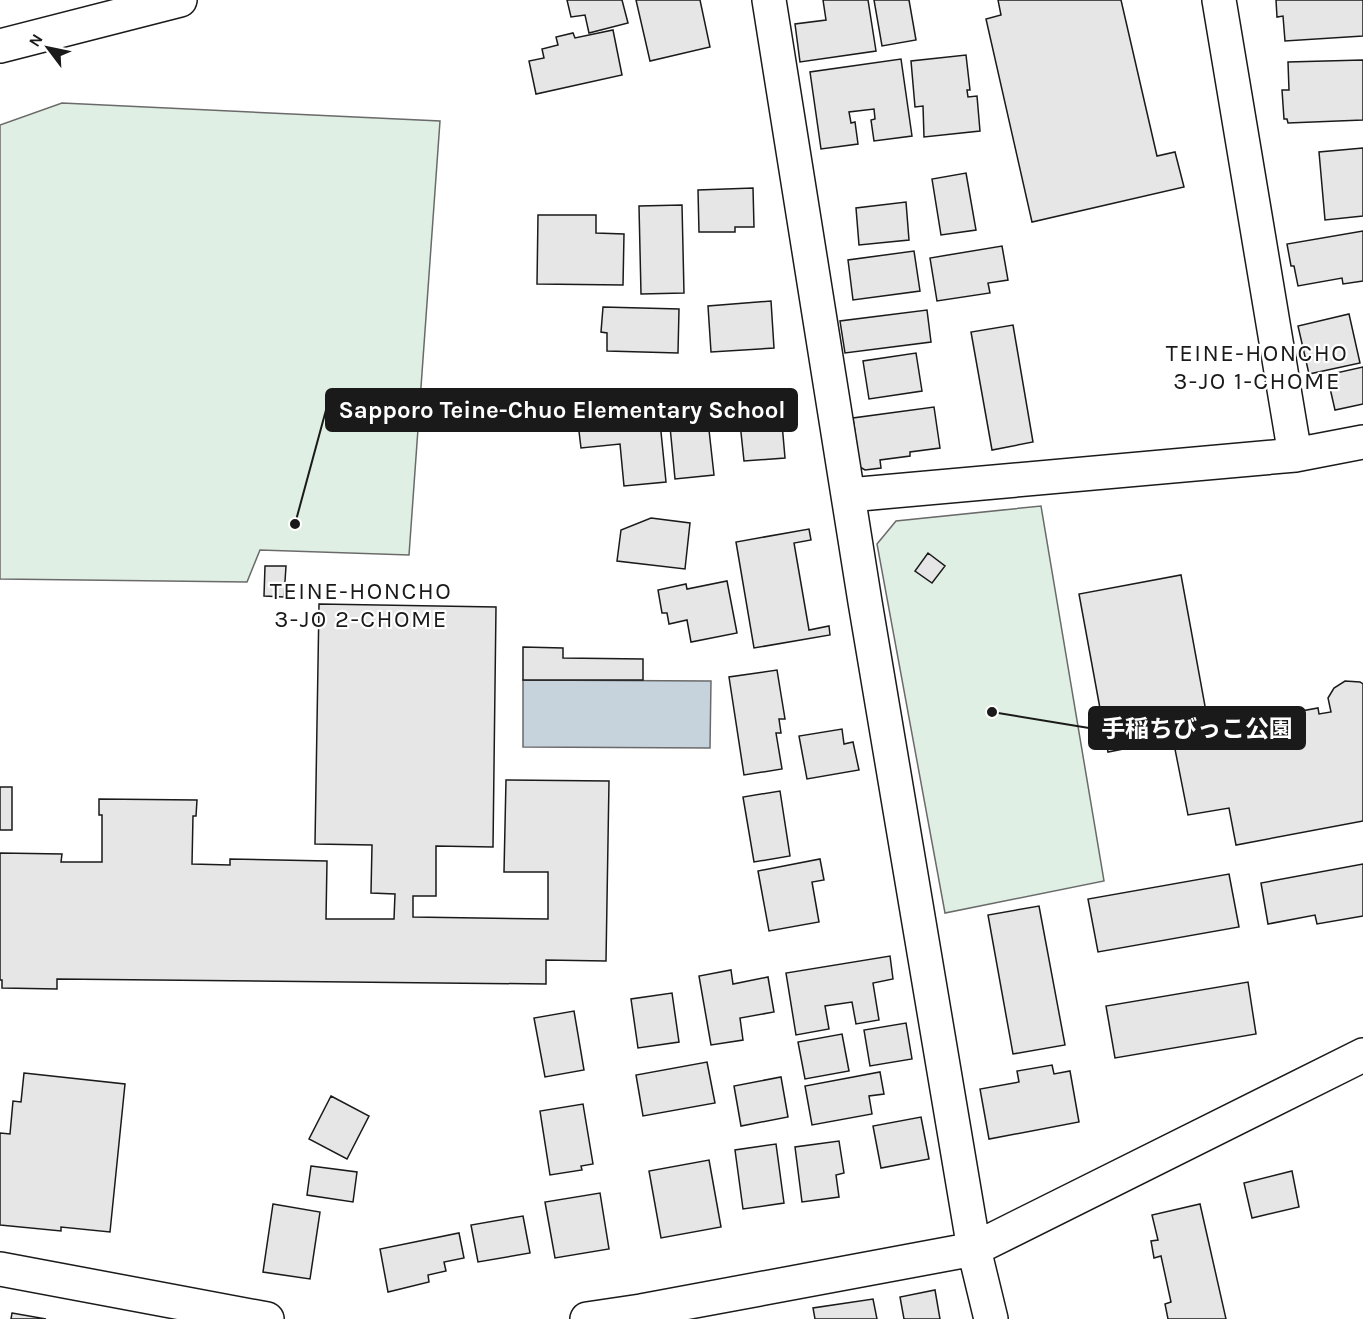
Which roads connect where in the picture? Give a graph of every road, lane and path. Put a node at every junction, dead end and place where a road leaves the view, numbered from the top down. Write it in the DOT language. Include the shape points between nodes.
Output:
graph roads {
  1 [pos="180,0"];
  2 [pos="769,0"];
  3 [pos="1219,0"];
  4 [pos="0,46"];
  5 [pos="1363,442"];
  6 [pos="1295,455"];
  7 [pos="849,495"];
  8 [pos="1363,1055"];
  9 [pos="974,1249"];
  10 [pos="0,1269"];
  11 [pos="148,1308"];
  12 [pos="267,1319"];
  13 [pos="587,1319"];
  14 [pos="991,1319"];
  1 -- 4 [label="main road"];
  2 -- 7 [label="main road"];
  3 -- 6 [label="main road"];
  5 -- 6 [label="main road"];
  6 -- 7 [label="main road"];
  7 -- 9 [label="main road"];
  8 -- 9 [label="main road"];
  9 -- 13 [label="main road"];
  9 -- 14 [label="main road"];
  10 -- 11 [label="main road"];
  11 -- 12 [label="main road"];
}
